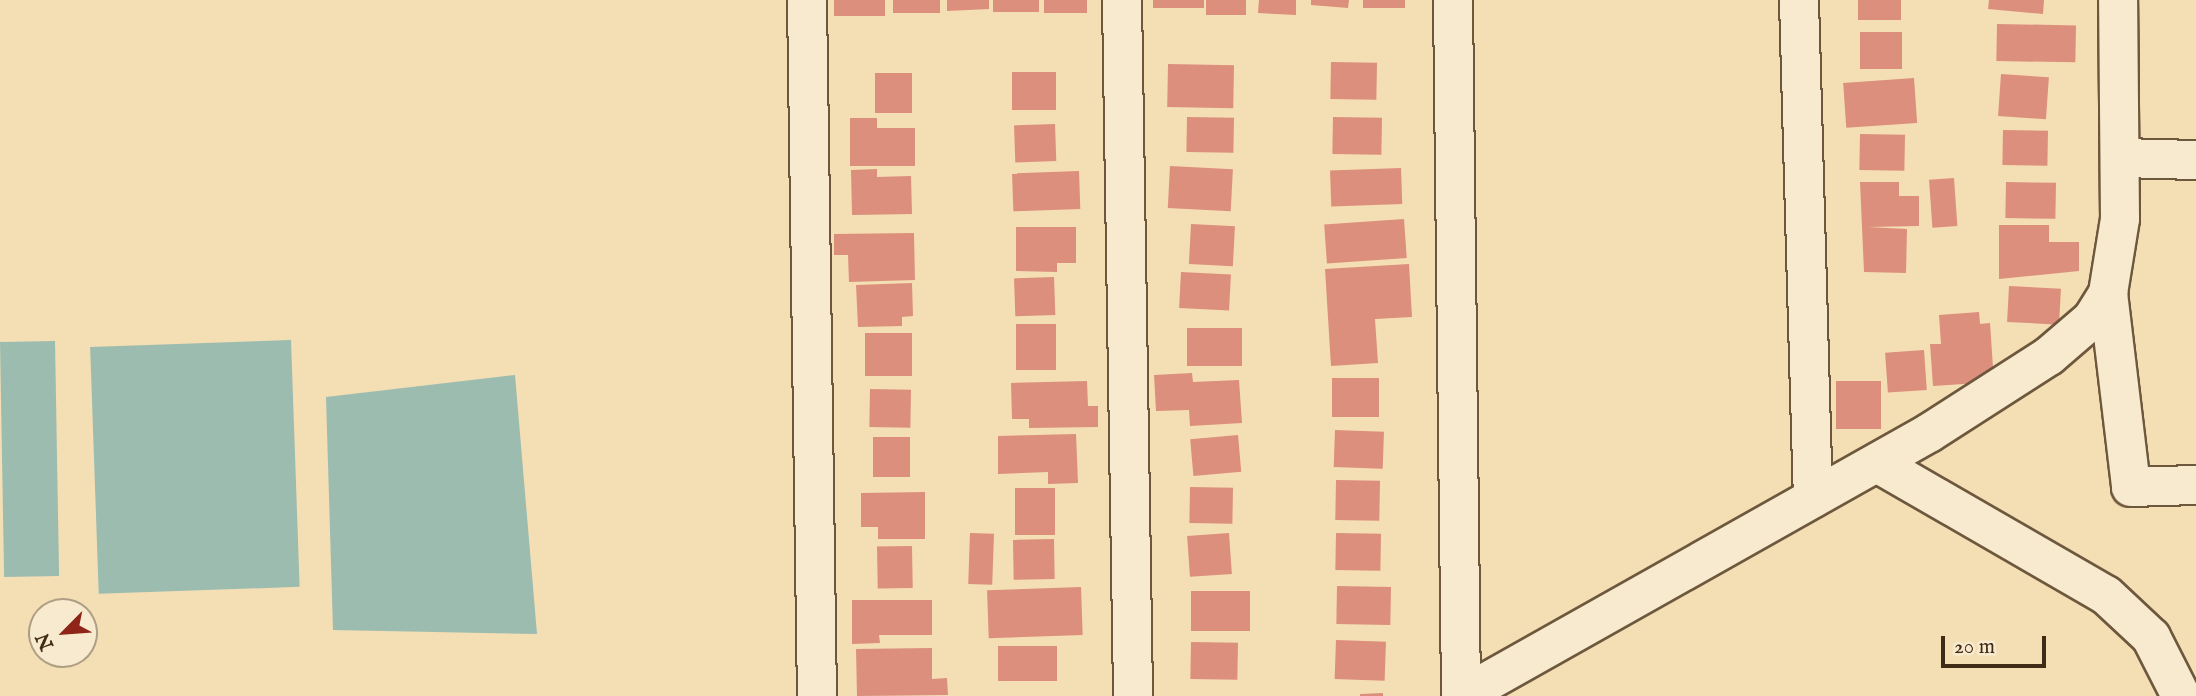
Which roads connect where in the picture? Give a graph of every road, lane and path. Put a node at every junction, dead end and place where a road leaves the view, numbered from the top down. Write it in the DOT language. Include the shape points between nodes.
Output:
graph roads {
  1 [pos="807,0"];
  2 [pos="1122,0"];
  3 [pos="1454,0"];
  4 [pos="1799,0"];
  5 [pos="2118,0"];
  6 [pos="2123,158"];
  7 [pos="2196,160"];
  8 [pos="2108,293"];
  9 [pos="1877,463"];
  10 [pos="2196,485"];
  11 [pos="1813,498"];
  12 [pos="817,696"];
  13 [pos="1133,696"];
  14 [pos="1461,696"];
  15 [pos="2181,696"];
  1 -- 12 [label="street"];
  2 -- 13 [label="street"];
  3 -- 14 [label="street"];
  4 -- 11 [label="street"];
  5 -- 6 [label="street"];
  6 -- 7 [label="street"];
  6 -- 8 [label="street"];
  8 -- 9 [label="street" via="2092,319 2049,356"];
  8 -- 10 [label="street" via="2132,487"];
  9 -- 11 [label="street"];
  9 -- 15 [label="street" via="2106,595 2151,637"];
  11 -- 14 [label="street"];
}
